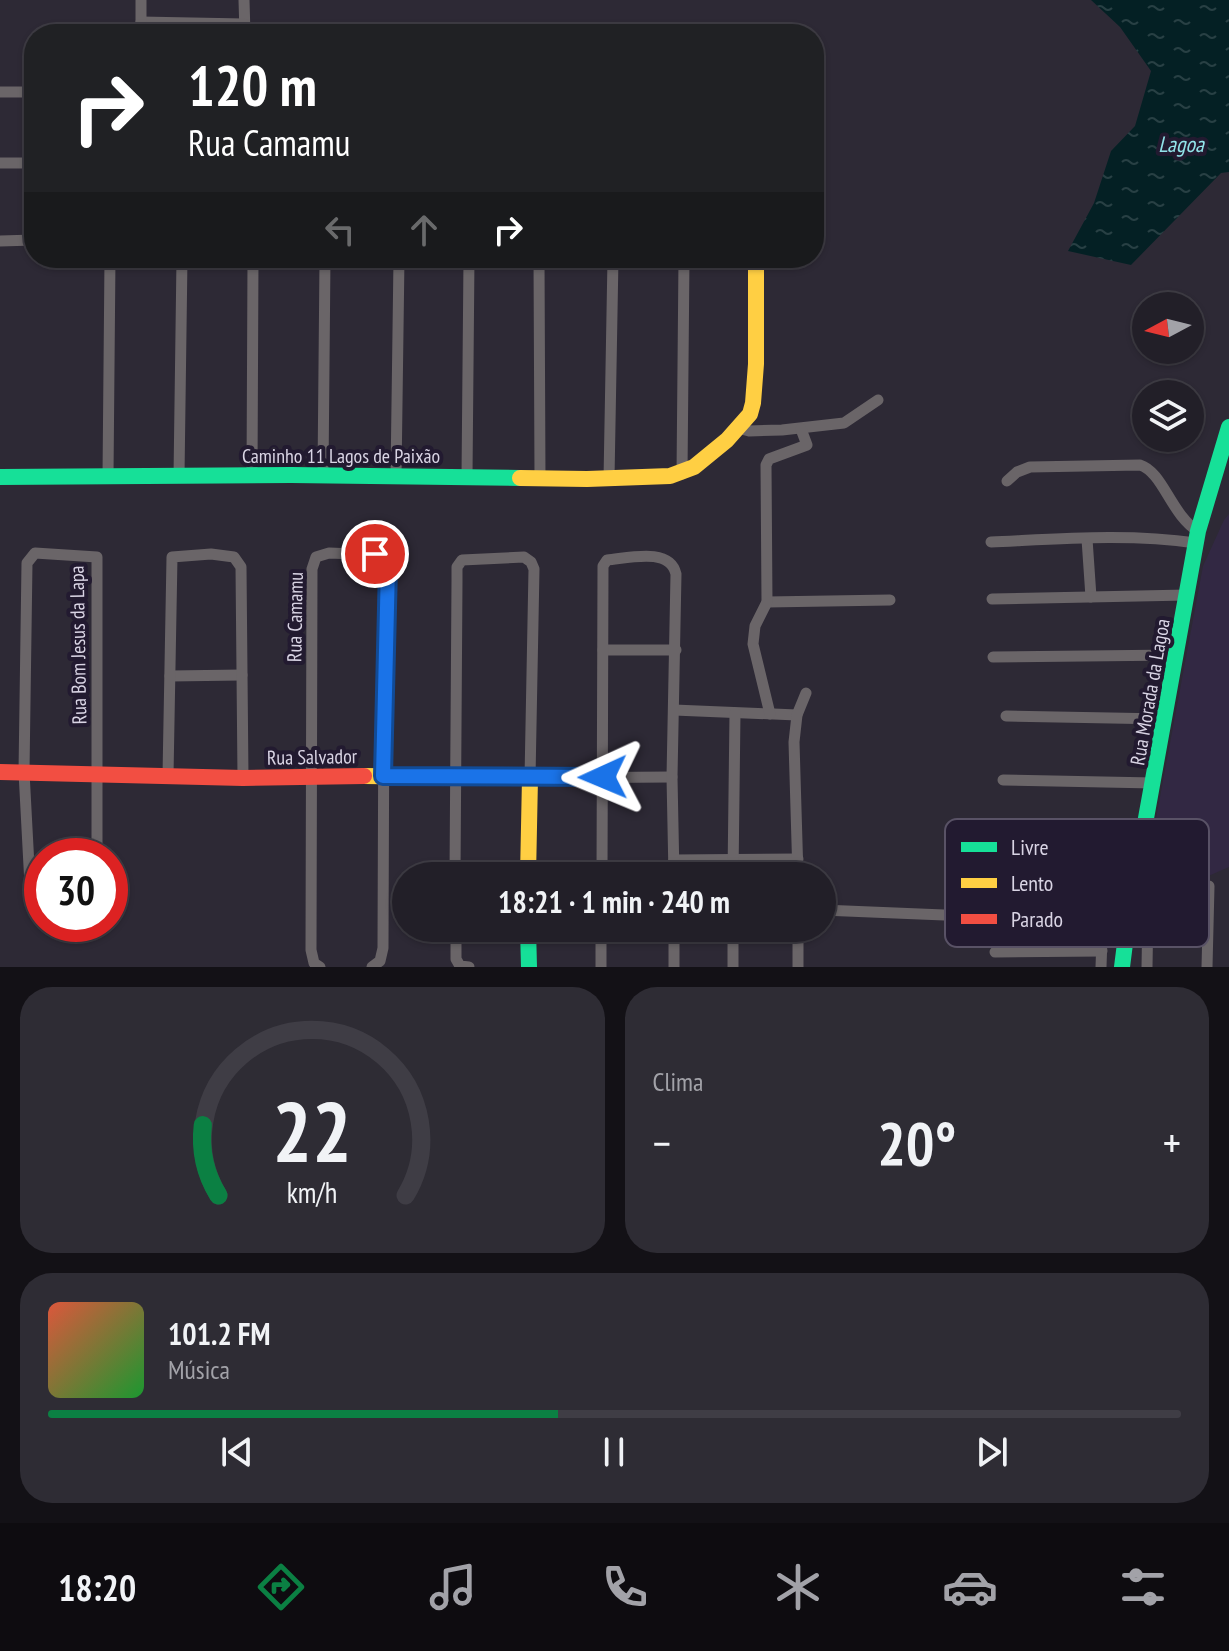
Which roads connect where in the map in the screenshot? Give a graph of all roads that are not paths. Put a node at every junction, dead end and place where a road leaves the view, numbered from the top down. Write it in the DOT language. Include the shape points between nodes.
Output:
graph roads {
  1 [pos="141,0"];
  2 [pos="244,0"];
  3 [pos="141,24"];
  4 [pos="244,24"];
  5 [pos="0,92"];
  6 [pos="24,92"];
  7 [pos="0,163"];
  8 [pos="24,163"];
  9 [pos="24,240"];
  10 [pos="0,241"];
  11 [pos="110,268"];
  12 [pos="182,268"];
  13 [pos="253,268"];
  14 [pos="325,268"];
  15 [pos="399,268"];
  16 [pos="469,268"];
  17 [pos="539,268"];
  18 [pos="613,268"];
  19 [pos="684,268"];
  20 [pos="756,268"];
  21 [pos="878,400"];
  22 [pos="1229,427"];
  23 [pos="738,428"];
  24 [pos="801,429"];
  25 [pos="323,473"];
  26 [pos="682,474"];
  27 [pos="108,476"];
  28 [pos="179,476"];
  29 [pos="252,476"];
  30 [pos="396,476"];
  31 [pos="467,476"];
  32 [pos="0,477"];
  33 [pos="540,479"];
  34 [pos="609,479"];
  35 [pos="1007,481"];
  36 [pos="1197,537"];
  37 [pos="1087,539"];
  38 [pos="991,542"];
  39 [pos="1187,595"];
  40 [pos="1091,597"];
  41 [pos="992,599"];
  42 [pos="890,600"];
  43 [pos="767,602"];
  44 [pos="603,650"];
  45 [pos="676,650"];
  46 [pos="1177,655"];
  47 [pos="993,657"];
  48 [pos="242,675"];
  49 [pos="170,676"];
  50 [pos="806,693"];
  51 [pos="674,710"];
  52 [pos="735,713"];
  53 [pos="770,714"];
  54 [pos="797,715"];
  55 [pos="1006,716"];
  56 [pos="1165,719"];
  57 [pos="0,772"];
  58 [pos="24,772"];
  59 [pos="98,773"];
  60 [pos="168,776"];
  61 [pos="312,776"];
  62 [pos="383,776"];
  63 [pos="456,777"];
  64 [pos="603,777"];
  65 [pos="672,777"];
  66 [pos="243,778"];
  67 [pos="530,778"];
  68 [pos="1003,780"];
  69 [pos="1154,783"];
  70 [pos="1147,819"];
  71 [pos="28,838"];
  72 [pos="97,838"];
  73 [pos="733,859"];
  74 [pos="798,859"];
  75 [pos="674,860"];
  76 [pos="455,862"];
  77 [pos="528,862"];
  78 [pos="602,862"];
  79 [pos="836,911"];
  80 [pos="945,915"];
  81 [pos="456,942"];
  82 [pos="528,942"];
  83 [pos="601,942"];
  84 [pos="674,942"];
  85 [pos="733,942"];
  86 [pos="798,942"];
  87 [pos="1102,947"];
  88 [pos="1125,947"];
  89 [pos="1147,947"];
  90 [pos="1207,947"];
  91 [pos="1102,951"];
  92 [pos="995,952"];
  93 [pos="320,967"];
  94 [pos="372,967"];
  95 [pos="469,967"];
  96 [pos="529,967"];
  97 [pos="601,967"];
  98 [pos="674,967"];
  99 [pos="733,967"];
  100 [pos="798,967"];
  101 [pos="1101,967"];
  102 [pos="1122,967"];
  103 [pos="1147,967"];
  104 [pos="1207,967"];
  1 -- 3 [label="street"];
  2 -- 4 [label="street"];
  5 -- 6 [label="street"];
  7 -- 8 [label="street"];
  9 -- 10 [label="street"];
  11 -- 27 [label="street"];
  12 -- 28 [label="street"];
  13 -- 29 [label="street"];
  14 -- 25 [label="street"];
  15 -- 30 [label="street"];
  16 -- 31 [label="street"];
  17 -- 33 [label="street"];
  18 -- 34 [label="street"];
  19 -- 26 [label="street"];
  20 -- 23 [label="street" via="754,397 749,417"];
  21 -- 24 [label="street" via="847,422"];
  22 -- 36 [label="street, Rua Morada da Lagoa"];
  23 -- 24 [label="street"];
  23 -- 26 [label="street"];
  24 -- 43 [label="street" via="807,445 766,463"];
  25 -- 29 [label="street, Caminho 11 Lagos de Paixão"];
  25 -- 30 [label="street, Caminho 11 Lagos de Paixão"];
  26 -- 34 [label="street, Caminho 11 Lagos de Paixão"];
  27 -- 28 [label="street, Caminho 11 Lagos de Paixão"];
  27 -- 32 [label="street, Caminho 11 Lagos de Paixão"];
  28 -- 29 [label="street, Caminho 11 Lagos de Paixão"];
  30 -- 31 [label="street, Caminho 11 Lagos de Paixão"];
  31 -- 33 [label="street, Caminho 11 Lagos de Paixão"];
  33 -- 34 [label="street, Caminho 11 Lagos de Paixão"];
  35 -- 36 [label="street" via="1030,467 1140,465 1155,474"];
  36 -- 37 [label="street"];
  36 -- 39 [label="street, Rua Morada da Lagoa"];
  37 -- 38 [label="street"];
  37 -- 40 [label="street"];
  39 -- 40 [label="street"];
  39 -- 46 [label="street, Rua Morada da Lagoa"];
  40 -- 41 [label="street"];
  42 -- 43 [label="street"];
  43 -- 53 [label="street" via="753,644"];
  44 -- 45 [label="street"];
  44 -- 45 [label="street" via="604,563 645,557 668,560 675,569"];
  44 -- 64 [label="street"];
  45 -- 51 [label="street"];
  46 -- 47 [label="street"];
  46 -- 56 [label="street, Rua Morada da Lagoa"];
  48 -- 49 [label="street"];
  48 -- 49 [label="street" via="241,567 228,555 172,557"];
  48 -- 66 [label="street"];
  49 -- 60 [label="street"];
  50 -- 54 [label="street"];
  51 -- 52 [label="street"];
  51 -- 65 [label="street"];
  52 -- 53 [label="street"];
  52 -- 73 [label="street"];
  53 -- 54 [label="street"];
  54 -- 74 [label="street"];
  55 -- 56 [label="street"];
  56 -- 69 [label="street, Rua Morada da Lagoa"];
  57 -- 58 [label="street, Rua Salvador"];
  58 -- 59 [label="street, Rua Salvador"];
  58 -- 59 [label="street, Rua Bom Jesus da Lapa" via="27,563 35,553 97,557"];
  58 -- 71 [label="street, Rua Bom Jesus da Lapa"];
  59 -- 60 [label="street, Rua Salvador"];
  59 -- 72 [label="street, Rua Bom Jesus da Lapa"];
  60 -- 66 [label="street, Rua Salvador"];
  61 -- 62 [label="street, Rua Salvador"];
  61 -- 62 [label="street, Rua Camamu" via="312,569 316,557 329,553 367,553 387,562"];
  61 -- 66 [label="street, Rua Salvador"];
  61 -- 93 [label="street" via="311,950"];
  62 -- 63 [label="street, Rua Salvador"];
  62 -- 94 [label="street" via="383,948"];
  63 -- 67 [label="street, Rua Salvador"];
  63 -- 67 [label="street" via="457,567 462,560 519,557 531,562 534,574"];
  63 -- 76 [label="street"];
  64 -- 65 [label="street, Rua Salvador"];
  64 -- 67 [label="street, Rua Salvador"];
  64 -- 78 [label="street"];
  65 -- 75 [label="street"];
  67 -- 77 [label="street"];
  68 -- 69 [label="street"];
  69 -- 70 [label="street, Rua Morada da Lagoa"];
  73 -- 74 [label="street"];
  73 -- 75 [label="street"];
  79 -- 80 [label="street"];
  81 -- 95 [label="street" via="457,962"];
  82 -- 96 [label="street"];
  83 -- 97 [label="street"];
  84 -- 98 [label="street"];
  85 -- 99 [label="street"];
  86 -- 100 [label="street"];
  87 -- 91 [label="street"];
  88 -- 102 [label="street, Rua Morada da Lagoa"];
  89 -- 103 [label="street"];
  90 -- 104 [label="street"];
  91 -- 92 [label="street"];
  91 -- 101 [label="street"];
}
